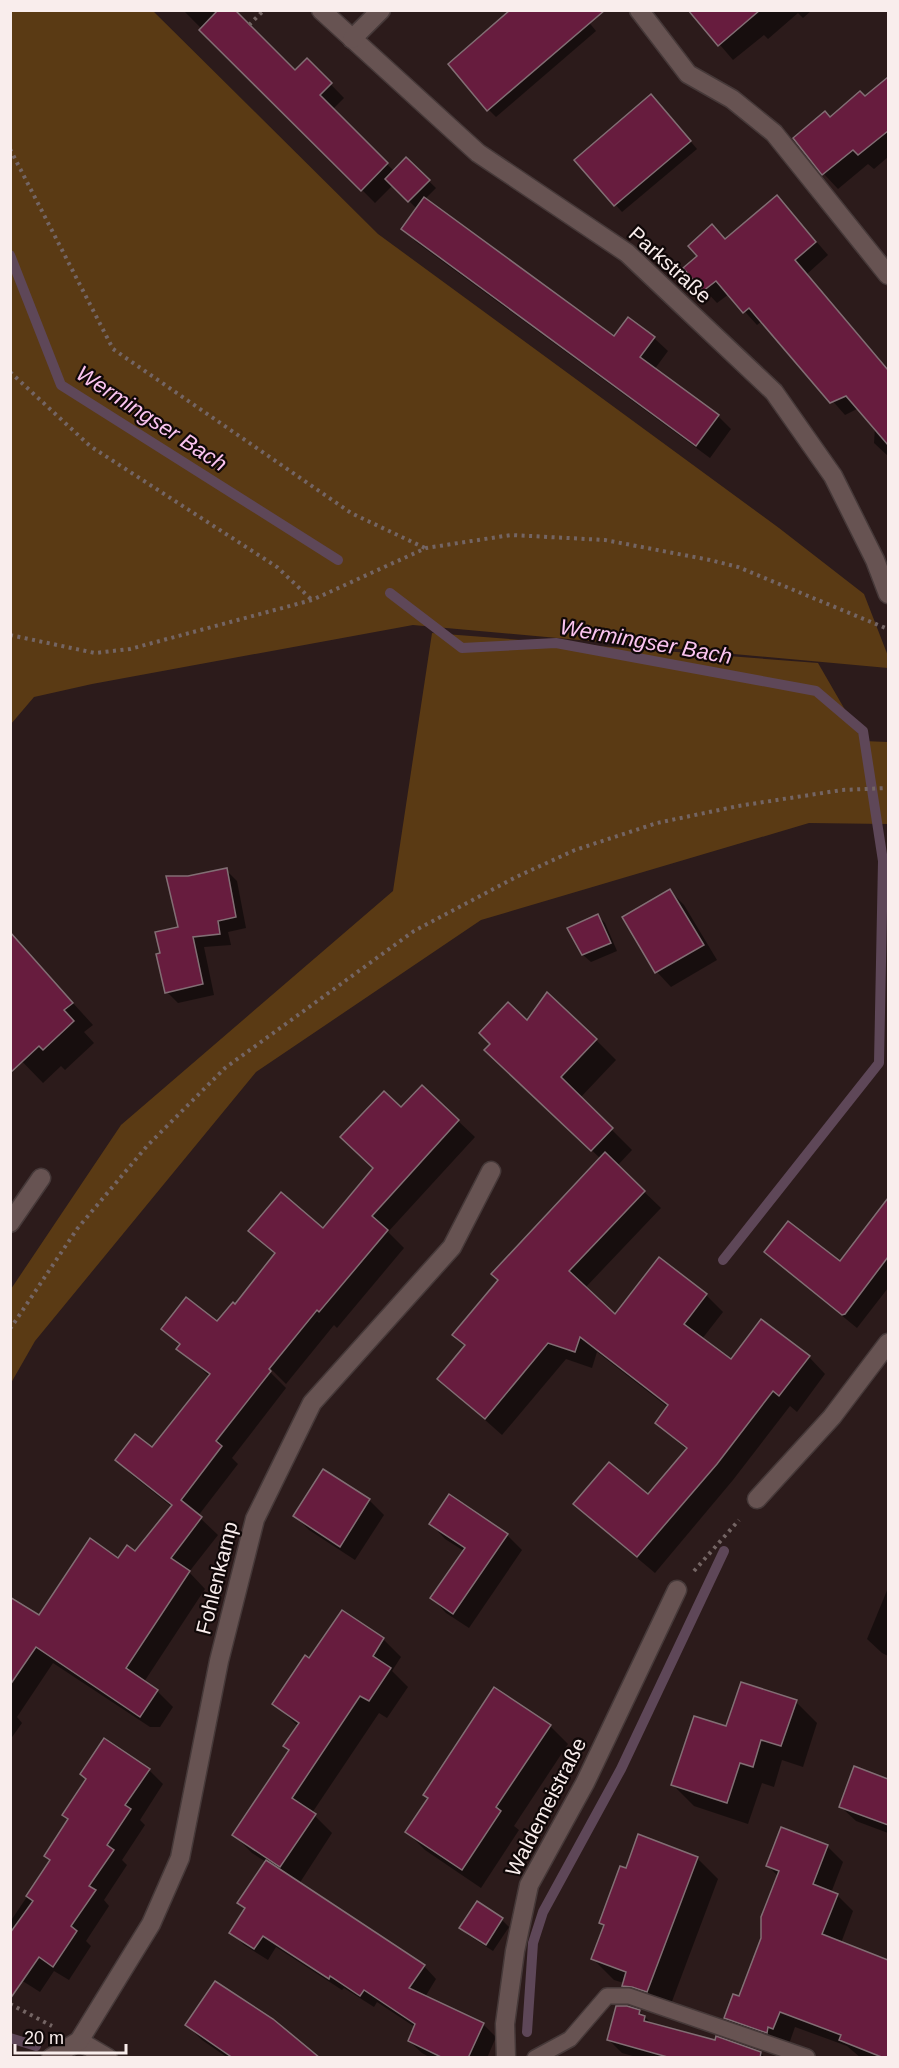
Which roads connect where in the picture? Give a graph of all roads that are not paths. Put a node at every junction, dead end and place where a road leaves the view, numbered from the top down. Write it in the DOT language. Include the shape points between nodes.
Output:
graph roads {
  1 [pos="321,10"];
  2 [pos="381,10"];
  3 [pos="639,10"];
  4 [pos="352,39"];
  5 [pos="888,275"];
  6 [pos="888,594"];
  7 [pos="491,1171"];
  8 [pos="40,1178"];
  9 [pos="10,1223"];
  10 [pos="888,1343"];
  11 [pos="757,1499"];
  12 [pos="677,1590"];
  13 [pos="79,2041"];
  14 [pos="807,2057"];
  15 [pos="51,2058"];
  16 [pos="108,2058"];
  17 [pos="506,2058"];
  18 [pos="535,2058"];
  1 -- 4 [label="street, Parkstraße"];
  2 -- 4 [label="street"];
  3 -- 5 [label="street" via="688,74 732,99 774,133"];
  4 -- 6 [label="street, Parkstraße" via="478,153 627,253 774,392 833,476"];
  7 -- 13 [label="street, Fohlenkamp" via="452,1247 312,1403 255,1519 219,1661 180,1858 151,1924"];
  8 -- 9 [label="street"];
  10 -- 11 [label="street" via="832,1417"];
  12 -- 17 [label="street, Waldemeistraße" via="585,1783 529,1885 505,2024"];
  13 -- 15 [label="street"];
  13 -- 16 [label="street"];
  14 -- 18 [label="lane" via="629,1996 607,1996 570,2039"];
}
